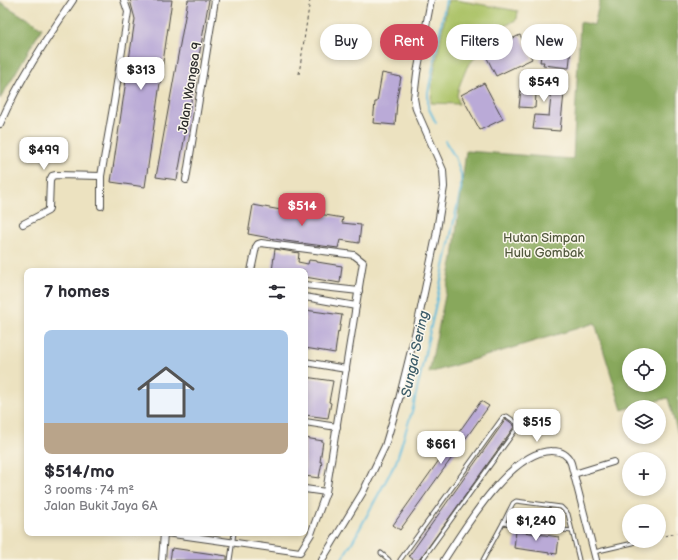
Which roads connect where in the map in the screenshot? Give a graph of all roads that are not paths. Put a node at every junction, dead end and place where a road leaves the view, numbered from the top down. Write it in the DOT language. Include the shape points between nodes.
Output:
graph roads {
  1 [pos="73,0"];
  2 [pos="124,0"];
  3 [pos="215,0"];
  4 [pos="431,0"];
  5 [pos="0,124"];
  6 [pos="101,176"];
  7 [pos="186,180"];
  8 [pos="101,206"];
  9 [pos="23,224"];
  10 [pos="252,268"];
  11 [pos="308,285"];
  12 [pos="359,291"];
  13 [pos="308,298"];
  14 [pos="356,306"];
  15 [pos="308,363"];
  16 [pos="346,369"];
  17 [pos="308,423"];
  18 [pos="337,428"];
  19 [pos="613,462"];
  20 [pos="574,474"];
  21 [pos="308,489"];
  22 [pos="326,492"];
  23 [pos="503,523"];
  24 [pos="572,531"];
  25 [pos="165,536"];
  26 [pos="185,536"];
  27 [pos="234,536"];
  28 [pos="233,543"];
  29 [pos="622,546"];
  30 [pos="594,552"];
  31 [pos="381,553"];
  32 [pos="162,560"];
  33 [pos="230,560"];
  34 [pos="322,560"];
  35 [pos="389,560"];
  36 [pos="400,560"];
  37 [pos="422,560"];
  38 [pos="444,560"];
  39 [pos="483,560"];
  40 [pos="579,560"];
  41 [pos="596,560"];
  1 -- 5 [label="street" via="39,52"];
  2 -- 6 [label="street" via="128,12"];
  3 -- 7 [label="street, Jalan Wangsa 9"];
  4 -- 34 [label="street" via="414,98 416,109 442,170 444,186 436,236 418,322 385,446 363,492"];
  6 -- 8 [label="street"];
  6 -- 9 [label="street" via="52,176 48,211"];
  10 -- 12 [label="street" via="258,244 261,242 354,255 363,262"];
  11 -- 12 [label="street"];
  12 -- 14 [label="street"];
  13 -- 14 [label="street"];
  14 -- 16 [label="street"];
  15 -- 16 [label="street"];
  16 -- 18 [label="street"];
  17 -- 18 [label="street"];
  18 -- 22 [label="street"];
  19 -- 20 [label="street"];
  20 -- 30 [label="street"];
  20 -- 38 [label="street" via="567,456 555,450 538,452 518,465 498,484"];
  21 -- 22 [label="street"];
  22 -- 28 [label="street" via="311,534 300,552"];
  23 -- 24 [label="lane"];
  23 -- 24 [label="lane" via="513,503 522,501 561,507 568,514"];
  23 -- 39 [label="lane"];
  24 -- 40 [label="lane"];
  25 -- 32 [label="street"];
  26 -- 28 [label="street"];
  27 -- 28 [label="lane"];
  28 -- 33 [label="lane"];
  29 -- 30 [label="lane"];
  30 -- 41 [label="street"];
  31 -- 35 [label="lane"];
  36 -- 37 [label="lane" via="503,417 507,416 517,423 518,428"];
}
